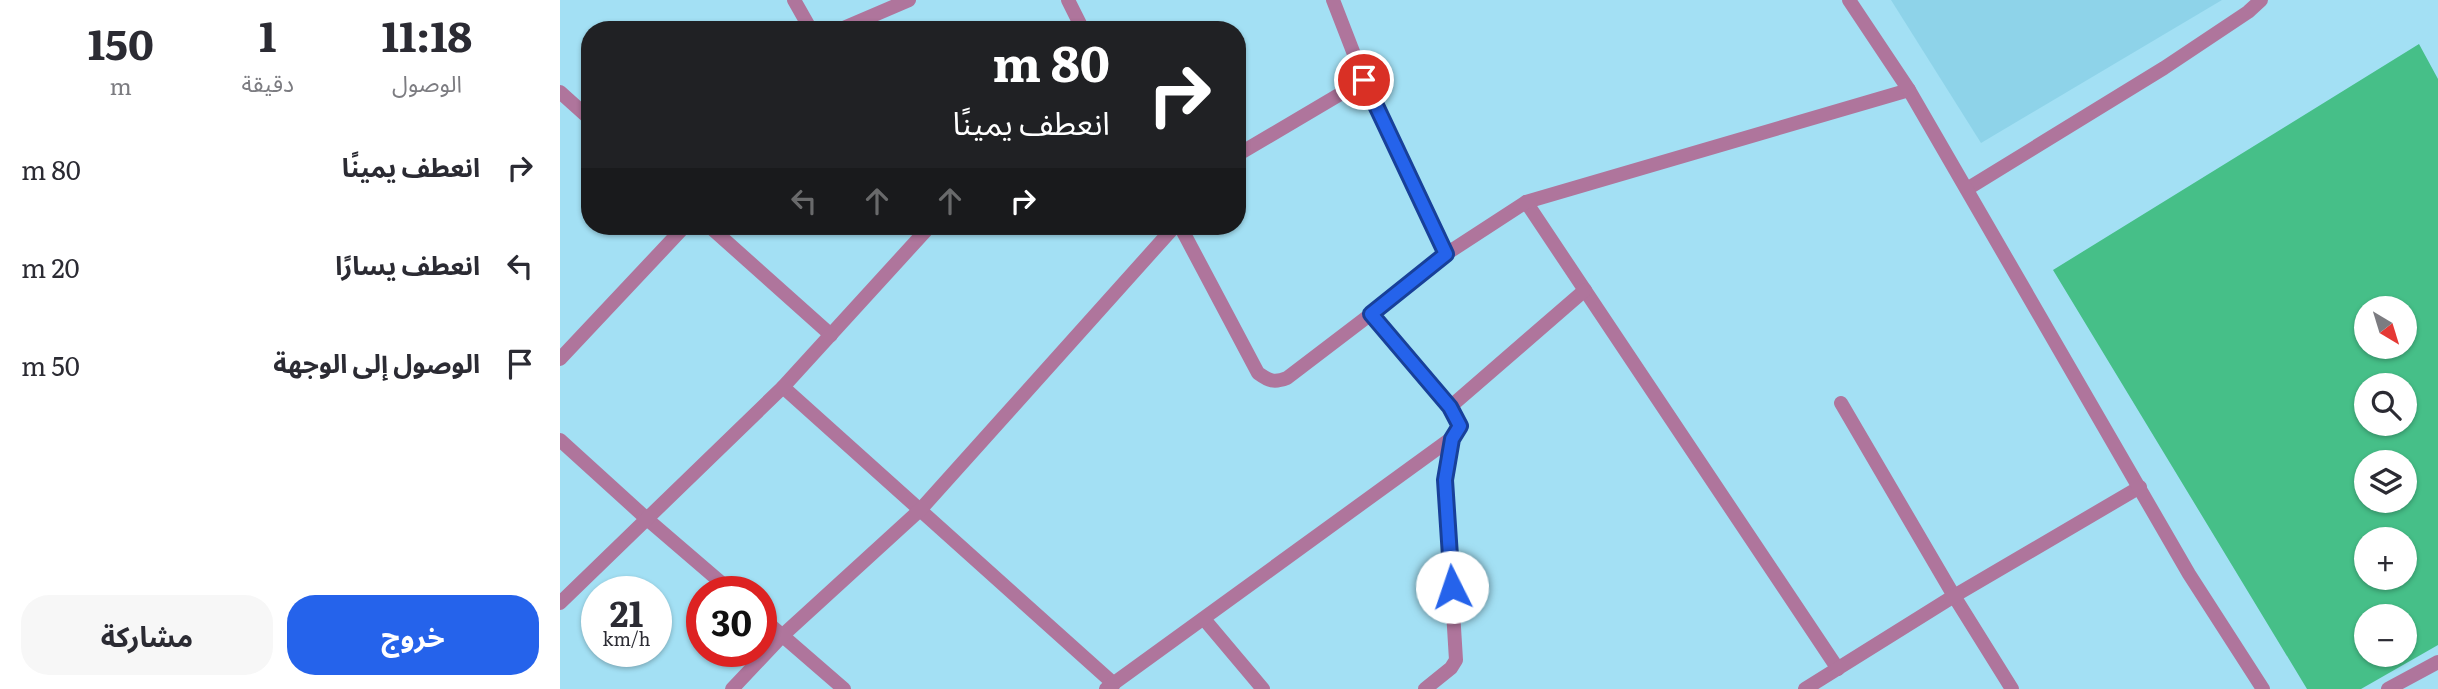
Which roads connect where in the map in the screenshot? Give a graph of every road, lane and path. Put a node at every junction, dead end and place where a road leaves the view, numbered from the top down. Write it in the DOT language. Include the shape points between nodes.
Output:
graph roads {
  1 [pos="794,0"];
  2 [pos="909,0"];
  3 [pos="1068,0"];
  4 [pos="1333,0"];
  5 [pos="1849,0"];
  6 [pos="2261,0"];
  7 [pos="806,21"];
  8 [pos="860,21"];
  9 [pos="1078,21"];
  10 [pos="1364,80"];
  11 [pos="1909,90"];
  12 [pos="560,92"];
  13 [pos="581,111"];
  14 [pos="1246,150"];
  15 [pos="1966,189"];
  16 [pos="1526,202"];
  17 [pos="677,235"];
  18 [pos="719,235"];
  19 [pos="922,235"];
  20 [pos="1169,235"];
  21 [pos="1182,235"];
  22 [pos="1446,254"];
  23 [pos="1585,290"];
  24 [pos="1371,314"];
  25 [pos="831,335"];
  26 [pos="560,359"];
  27 [pos="783,387"];
  28 [pos="1841,403"];
  29 [pos="1450,407"];
  30 [pos="1452,439"];
  31 [pos="560,440"];
  32 [pos="2140,487"];
  33 [pos="921,509"];
  34 [pos="647,519"];
  35 [pos="713,576"];
  36 [pos="1954,596"];
  37 [pos="560,603"];
  38 [pos="1204,619"];
  39 [pos="777,630"];
  40 [pos="783,635"];
  41 [pos="2438,662"];
  42 [pos="1838,669"];
  43 [pos="1110,686"];
  44 [pos="732,689"];
  45 [pos="844,689"];
  46 [pos="1263,689"];
  47 [pos="1425,689"];
  48 [pos="1805,689"];
  49 [pos="2012,689"];
  50 [pos="2263,689"];
  51 [pos="2388,689"];
  1 -- 7 [label="street"];
  2 -- 8 [label="street"];
  3 -- 9 [label="street"];
  4 -- 10 [label="street"];
  5 -- 11 [label="street"];
  6 -- 15 [label="street" via="2164,68"];
  10 -- 14 [label="street"];
  10 -- 22 [label="street"];
  11 -- 15 [label="street"];
  11 -- 16 [label="street"];
  12 -- 13 [label="street"];
  15 -- 32 [label="street"];
  16 -- 22 [label="street"];
  16 -- 23 [label="street"];
  17 -- 26 [label="street"];
  18 -- 25 [label="street"];
  19 -- 25 [label="street"];
  20 -- 33 [label="street"];
  21 -- 24 [label="street" via="1258,373 1269,381 1287,378"];
  22 -- 24 [label="street"];
  23 -- 29 [label="street"];
  23 -- 42 [label="street"];
  24 -- 29 [label="street"];
  25 -- 27 [label="street"];
  27 -- 33 [label="street"];
  27 -- 34 [label="street"];
  28 -- 36 [label="street"];
  29 -- 30 [label="street" via="1460,426"];
  30 -- 38 [label="street"];
  30 -- 47 [label="street" via="1445,480 1456,660"];
  31 -- 34 [label="street"];
  32 -- 36 [label="street"];
  32 -- 50 [label="street"];
  33 -- 40 [label="street"];
  33 -- 43 [label="street"];
  34 -- 35 [label="street"];
  34 -- 37 [label="street"];
  36 -- 42 [label="street"];
  36 -- 49 [label="street"];
  38 -- 43 [label="street"];
  38 -- 46 [label="street"];
  39 -- 40 [label="street"];
  40 -- 44 [label="street"];
  40 -- 45 [label="street"];
  41 -- 51 [label="street"];
  42 -- 48 [label="street"];
}
